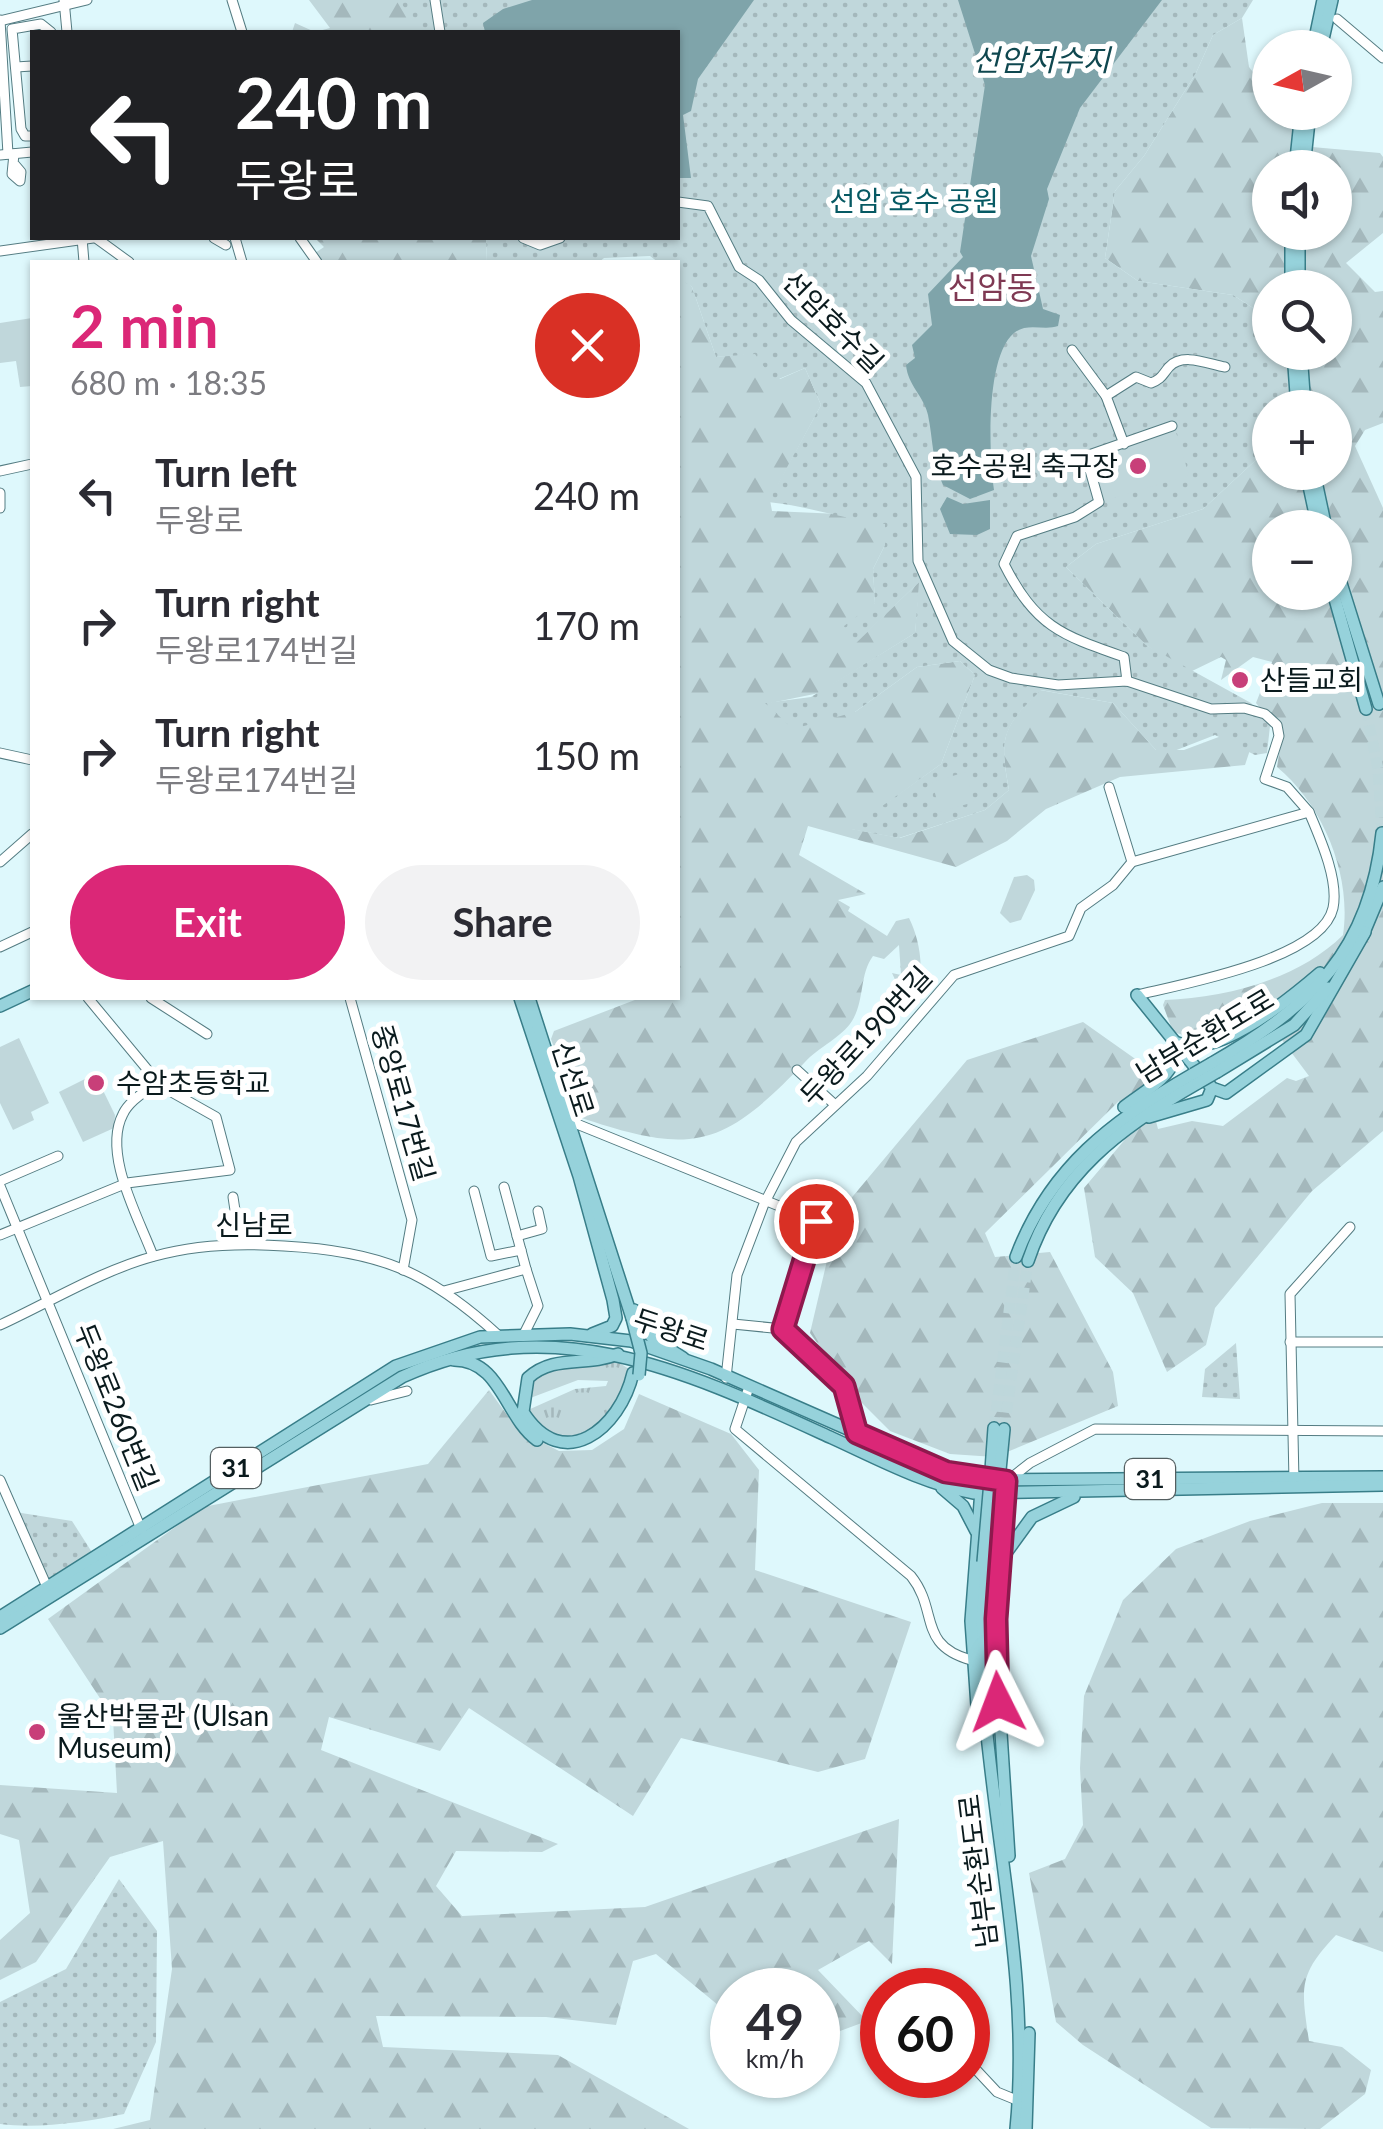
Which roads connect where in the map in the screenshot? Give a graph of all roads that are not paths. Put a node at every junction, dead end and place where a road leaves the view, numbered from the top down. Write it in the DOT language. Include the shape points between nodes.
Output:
graph roads {
  1 [pos="87,0"];
  2 [pos="232,0"];
  3 [pos="435,0"];
  4 [pos="1323,0"];
  5 [pos="1332,0"];
  6 [pos="65,3"];
  7 [pos="1337,19"];
  8 [pos="0,21"];
  9 [pos="49,30"];
  10 [pos="67,30"];
  11 [pos="242,30"];
  12 [pos="440,30"];
  13 [pos="1316,30"];
  14 [pos="1325,30"];
  15 [pos="1383,58"];
  16 [pos="30,66"];
  17 [pos="16,67"];
  18 [pos="30,98"];
  19 [pos="19,99"];
  20 [pos="3,101"];
  21 [pos="30,136"];
  22 [pos="8,154"];
  23 [pos="24,172"];
  24 [pos="680,202"];
  25 [pos="74,240"];
  26 [pos="91,240"];
  27 [pos="217,240"];
  28 [pos="528,240"];
  29 [pos="554,240"];
  30 [pos="226,245"];
  31 [pos="0,251"];
  32 [pos="126,260"];
  33 [pos="1072,350"];
  34 [pos="1226,367"];
  35 [pos="1106,396"];
  36 [pos="1172,426"];
  37 [pos="1124,444"];
  38 [pos="30,467"];
  39 [pos="0,473"];
  40 [pos="0,493"];
  41 [pos="0,508"];
  42 [pos="1338,610"];
  43 [pos="1349,610"];
  44 [pos="1127,681"];
  45 [pos="1379,704"];
  46 [pos="1366,709"];
  47 [pos="0,754"];
  48 [pos="30,760"];
  49 [pos="1110,787"];
  50 [pos="1309,812"];
  51 [pos="1382,833"];
  52 [pos="30,836"];
  53 [pos="0,862"];
  54 [pos="1132,862"];
  55 [pos="1383,887"];
  56 [pos="1365,932"];
  57 [pos="30,933"];
  58 [pos="3,942"];
  59 [pos="1348,942"];
  60 [pos="30,992"];
  61 [pos="1137,996"];
  62 [pos="90,1000"];
  63 [pos="153,1000"];
  64 [pos="351,1000"];
  65 [pos="521,1000"];
  66 [pos="530,1000"];
  67 [pos="0,1006"];
  68 [pos="207,1034"];
  69 [pos="1174,1041"];
  70 [pos="1215,1068"];
  71 [pos="798,1070"];
  72 [pos="1195,1078"];
  73 [pos="157,1082"];
  74 [pos="1212,1088"];
  75 [pos="833,1103"];
  76 [pos="565,1120"];
  77 [pos="594,1131"];
  78 [pos="1113,1137"];
  79 [pos="581,1152"];
  80 [pos="58,1156"];
  81 [pos="1063,1172"];
  82 [pos="583,1174"];
  83 [pos="0,1183"];
  84 [pos="126,1183"];
  85 [pos="504,1187"];
  86 [pos="474,1191"];
  87 [pos="233,1197"];
  88 [pos="766,1200"];
  89 [pos="538,1211"];
  90 [pos="1350,1227"];
  91 [pos="16,1228"];
  92 [pos="0,1234"];
  93 [pos="517,1236"];
  94 [pos="240,1243"];
  95 [pos="520,1250"];
  96 [pos="153,1256"];
  97 [pos="526,1269"];
  98 [pos="403,1270"];
  99 [pos="444,1291"];
  100 [pos="48,1303"];
  101 [pos="732,1324"];
  102 [pos="0,1325"];
  103 [pos="783,1329"];
  104 [pos="524,1334"];
  105 [pos="498,1335"];
  106 [pos="586,1336"];
  107 [pos="1290,1342"];
  108 [pos="1383,1342"];
  109 [pos="618,1354"];
  110 [pos="440,1360"];
  111 [pos="686,1361"];
  112 [pos="636,1374"];
  113 [pos="726,1376"];
  114 [pos="750,1387"];
  115 [pos="722,1390"];
  116 [pos="407,1391"];
  117 [pos="744,1400"];
  118 [pos="359,1403"];
  119 [pos="999,1429"];
  120 [pos="1295,1430"];
  121 [pos="1383,1431"];
  122 [pos="857,1433"];
  123 [pos="1383,1477"];
  124 [pos="1000,1479"];
  125 [pos="0,1480"];
  126 [pos="929,1481"];
  127 [pos="1294,1482"];
  128 [pos="1383,1485"];
  129 [pos="981,1488"];
  130 [pos="1092,1493"];
  131 [pos="142,1529"];
  132 [pos="977,1533"];
  133 [pos="1002,1535"];
  134 [pos="991,1564"];
  135 [pos="47,1587"];
  136 [pos="0,1617"];
  137 [pos="0,1628"];
  138 [pos="971,1660"];
  139 [pos="1005,1856"];
  140 [pos="990,2086"];
  141 [pos="1019,2101"];
  142 [pos="1016,2129"];
  143 [pos="1026,2129"];
  1 -- 6 [label="street"];
  2 -- 11 [label="street"];
  3 -- 12 [label="street"];
  4 -- 13 [label="main road"];
  5 -- 14 [label="main road"];
  6 -- 8 [label="street"];
  6 -- 10 [label="street"];
  7 -- 15 [label="street"];
  8 -- 20 [label="street"];
  9 -- 17 [label="street" via="41,24 12,28"];
  16 -- 17 [label="street"];
  17 -- 19 [label="street"];
  18 -- 19 [label="street"];
  19 -- 20 [label="street"];
  19 -- 21 [label="street" via="22,134"];
  20 -- 22 [label="street"];
  22 -- 23 [label="street"];
  24 -- 44 [label="street, 선암호수길" via="708,206 739,267 866,382 916,477 916,552 954,641 989,670 1011,678 1058,685"];
  25 -- 31 [label="street"];
  26 -- 32 [label="street"];
  27 -- 30 [label="street"];
  28 -- 29 [label="street"];
  33 -- 35 [label="street"];
  34 -- 35 [label="street" via="1184,359 1160,380 1136,377"];
  35 -- 37 [label="street"];
  36 -- 37 [label="street"];
  37 -- 44 [label="street" via="1086,456 1099,502 1017,536 1004,564 1050,628 1124,657"];
  38 -- 39 [label="street"];
  40 -- 41 [label="street"];
  42 -- 46 [label="main road"];
  43 -- 45 [label="main road"];
  44 -- 50 [label="street, 선암호수길" via="1211,708 1265,714 1278,736 1266,778 1287,787"];
  47 -- 48 [label="street"];
  49 -- 54 [label="street"];
  50 -- 54 [label="street, 두왕로190번길"];
  50 -- 61 [label="street" via="1335,896 1318,935 1294,950"];
  51 -- 59 [label="main road, 남부순환도로" via="1372,891"];
  52 -- 53 [label="street"];
  54 -- 75 [label="street, 두왕로190번길" via="1113,886 1081,908 1069,936 954,975 867,1076"];
  55 -- 56 [label="main road, 남부순환도로"];
  56 -- 70 [label="main road, 남부순환도로" via="1307,1015"];
  56 -- 74 [label="main road" via="1299,1042 1234,1090"];
  57 -- 58 [label="street"];
  59 -- 69 [label="main road" via="1292,999 1201,1048"];
  59 -- 70 [label="main road, 남부순환도로" via="1302,1006"];
  60 -- 67 [label="main road"];
  61 -- 69 [label="main road"];
  62 -- 73 [label="street"];
  63 -- 68 [label="street"];
  64 -- 98 [label="street, 중앙로17번길" via="412,1220"];
  65 -- 76 [label="main road, 신선로"];
  66 -- 76 [label="main road, 신선로"];
  69 -- 74 [label="main road"];
  69 -- 81 [label="main road" via="1170,1070 1107,1120"];
  70 -- 72 [label="main road, 남부순환도로, bridge"];
  71 -- 75 [label="street"];
  72 -- 78 [label="main road, 남부순환도로"];
  72 -- 81 [label="main road, 남부순환도로" via="1106,1128"];
  73 -- 84 [label="street" via="122,1116 119,1154"];
  73 -- 84 [label="street" via="216,1116 230,1170"];
  74 -- 78 [label="main road" via="1208,1100 1160,1112"];
  75 -- 88 [label="street, 두왕로190번길" via="796,1142"];
  76 -- 77 [label="street"];
  76 -- 79 [label="main road, 신선로"];
  76 -- 82 [label="main road, 신선로"];
  77 -- 79 [label="street"];
  77 -- 88 [label="street"];
  78 -- 81 [label="main road, 남부순환도로" via="1082,1164 1022,1260 1038,1209"];
  79 -- 82 [label="main road, 신선로"];
  80 -- 83 [label="street"];
  82 -- 106 [label="main road" via="616,1318"];
  82 -- 111 [label="main road" via="643,1329"];
  82 -- 112 [label="main road, bridge" via="628,1319"];
  83 -- 91 [label="street, 두왕로260번길"];
  84 -- 91 [label="street"];
  84 -- 96 [label="street"];
  85 -- 93 [label="street"];
  86 -- 95 [label="street" via="491,1256"];
  87 -- 94 [label="street"];
  88 -- 101 [label="street, 두왕로190번길" via="737,1275"];
  88 -- 103 [label="street" via="816,1221"];
  89 -- 93 [label="street" via="542,1229"];
  90 -- 107 [label="street" via="1290,1294"];
  91 -- 92 [label="street"];
  91 -- 100 [label="street, 두왕로260번길"];
  93 -- 95 [label="street"];
  94 -- 96 [label="street, 신남로"];
  94 -- 98 [label="street, 신남로" via="346,1249"];
  95 -- 97 [label="street"];
  96 -- 100 [label="street, 신남로"];
  97 -- 99 [label="street"];
  97 -- 104 [label="street" via="538,1306"];
  98 -- 99 [label="street, 신남로"];
  99 -- 105 [label="street, 신남로"];
  100 -- 102 [label="street, 신남로"];
  100 -- 131 [label="street, 두왕로260번길"];
  101 -- 103 [label="street"];
  101 -- 113 [label="street, 두왕로190번길"];
  103 -- 122 [label="street" via="844,1386"];
  104 -- 105 [label="main road, 두왕로 / 31"];
  104 -- 106 [label="main road, 두왕로 / 31"];
  105 -- 131 [label="main road, 두왕로 / 31" via="396,1366"];
  106 -- 111 [label="main road, 두왕로 / 31" via="631,1341"];
  107 -- 108 [label="street"];
  107 -- 120 [label="street"];
  109 -- 110 [label="main road, 두왕로" via="525,1345"];
  109 -- 112 [label="main road" via="598,1362 552,1362 528,1378 523,1412 535,1431 568,1442 598,1433 618,1414"];
  109 -- 115 [label="main road, 두왕로"];
  110 -- 112 [label="main road" via="464,1360 490,1375 520,1426 534,1439 564,1448 590,1444 614,1428 634,1394"];
  110 -- 118 [label="main road, 두왕로"];
  111 -- 113 [label="main road, 두왕로 / 31"];
  113 -- 114 [label="main road, 두왕로 / 31"];
  113 -- 115 [label="street, 두왕로190번길"];
  114 -- 117 [label="street"];
  114 -- 122 [label="main road, 두왕로 / 31"];
  115 -- 117 [label="main road, 두왕로"];
  116 -- 118 [label="street"];
  117 -- 126 [label="main road, 두왕로"];
  117 -- 138 [label="street" via="736,1429 911,1576 926,1595 930,1632"];
  118 -- 137 [label="main road, 두왕로"];
  119 -- 124 [label="main road, 남부순환도로"];
  120 -- 121 [label="street"];
  120 -- 124 [label="street" via="1095,1430"];
  120 -- 127 [label="street"];
  122 -- 129 [label="main road, 두왕로 / 31"];
  123 -- 127 [label="main road, 두왕로 / 31"];
  124 -- 127 [label="main road, 두왕로 / 31"];
  124 -- 129 [label="main road, 두왕로 / 31"];
  124 -- 130 [label="main road, 두왕로 / 31"];
  124 -- 133 [label="main road"];
  124 -- 134 [label="main road, 남부순환도로, bridge"];
  125 -- 135 [label="street"];
  126 -- 129 [label="main road, 두왕로"];
  126 -- 132 [label="main road" via="963,1506"];
  127 -- 128 [label="main road, 두왕로 / 31"];
  127 -- 130 [label="main road, 두왕로 / 31"];
  129 -- 132 [label="main road"];
  130 -- 134 [label="main road" via="1032,1518"];
  131 -- 135 [label="main road, 두왕로 / 31"];
  132 -- 133 [label="main road" via="990,1521"];
  132 -- 138 [label="main road"];
  133 -- 134 [label="main road"];
  134 -- 139 [label="main road, 남부순환도로" via="980,1670"];
  135 -- 136 [label="main road, 두왕로 / 31"];
  138 -- 139 [label="main road"];
  139 -- 141 [label="main road, 남부순환도로" via="1020,2022"];
  139 -- 143 [label="main road, 남부순환도로" via="1030,2044"];
  140 -- 141 [label="street"];
  141 -- 142 [label="main road, 남부순환도로"];
}
